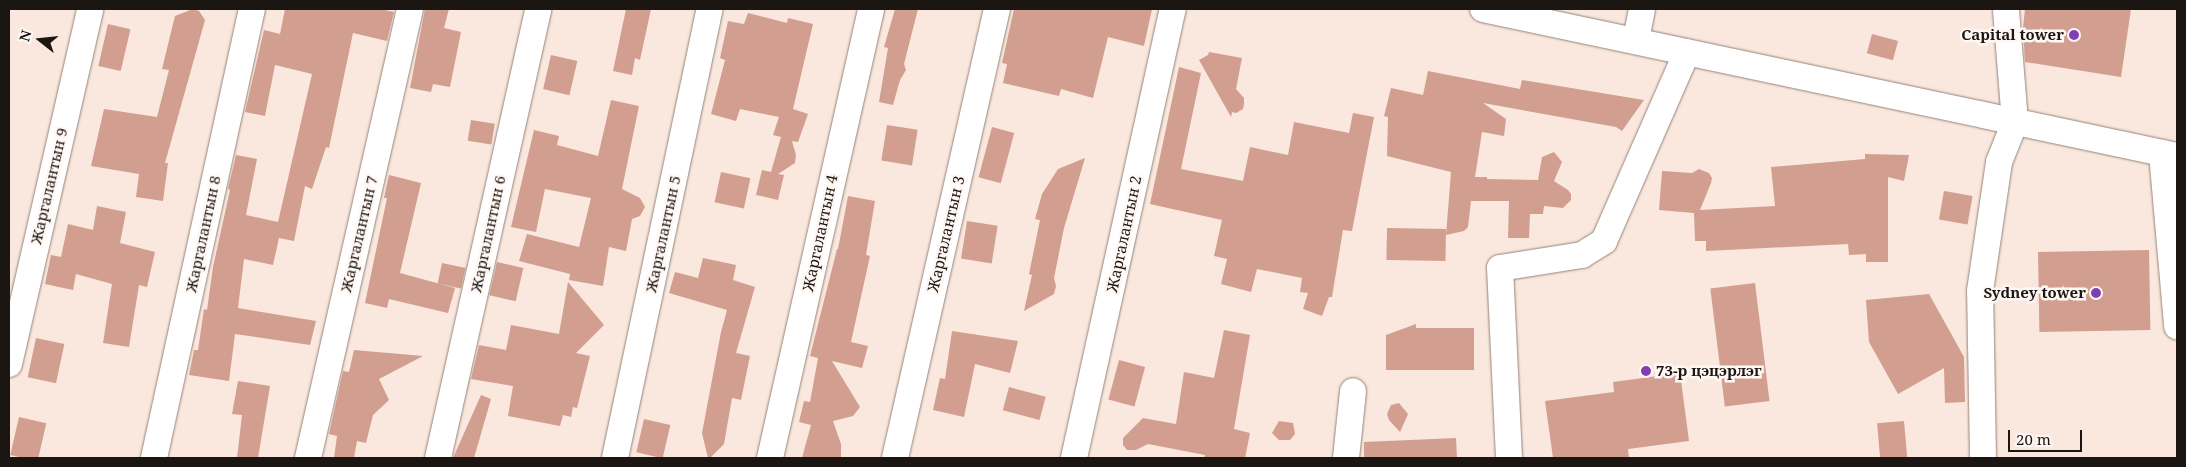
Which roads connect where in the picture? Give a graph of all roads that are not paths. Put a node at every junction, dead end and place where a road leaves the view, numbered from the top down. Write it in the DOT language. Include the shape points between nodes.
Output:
graph roads {
  1 [pos="90,9"];
  2 [pos="252,9"];
  3 [pos="410,9"];
  4 [pos="538,9"];
  5 [pos="710,9"];
  6 [pos="871,9"];
  7 [pos="997,9"];
  8 [pos="1173,9"];
  9 [pos="1483,9"];
  10 [pos="1642,9"];
  11 [pos="2006,9"];
  12 [pos="1636,40"];
  13 [pos="1687,52"];
  14 [pos="2015,122"];
  15 [pos="2170,155"];
  16 [pos="2177,326"];
  17 [pos="9,364"];
  18 [pos="1353,391"];
  19 [pos="154,458"];
  20 [pos="308,458"];
  21 [pos="438,458"];
  22 [pos="615,458"];
  23 [pos="770,458"];
  24 [pos="895,458"];
  25 [pos="1074,458"];
  26 [pos="1346,458"];
  27 [pos="1509,458"];
  28 [pos="1984,458"];
  1 -- 17 [label="street, Жаргалантын 9"];
  2 -- 19 [label="street, Жаргалантын 8"];
  3 -- 20 [label="street, Жаргалантын 7"];
  4 -- 21 [label="street, Жаргалантын 6"];
  5 -- 22 [label="street, Жаргалантын 5"];
  6 -- 23 [label="street, Жаргалантын 4"];
  7 -- 24 [label="street, Жаргалантын 3"];
  8 -- 25 [label="street, Жаргалантын 2"];
  9 -- 12 [label="street"];
  10 -- 12 [label="street"];
  11 -- 14 [label="street"];
  12 -- 13 [label="street"];
  13 -- 14 [label="street"];
  13 -- 27 [label="street" via="1604,241 1582,255 1500,268"];
  14 -- 15 [label="street"];
  14 -- 28 [label="street" via="1999,162 1980,291"];
  15 -- 16 [label="street"];
  18 -- 26 [label="street"];
}
